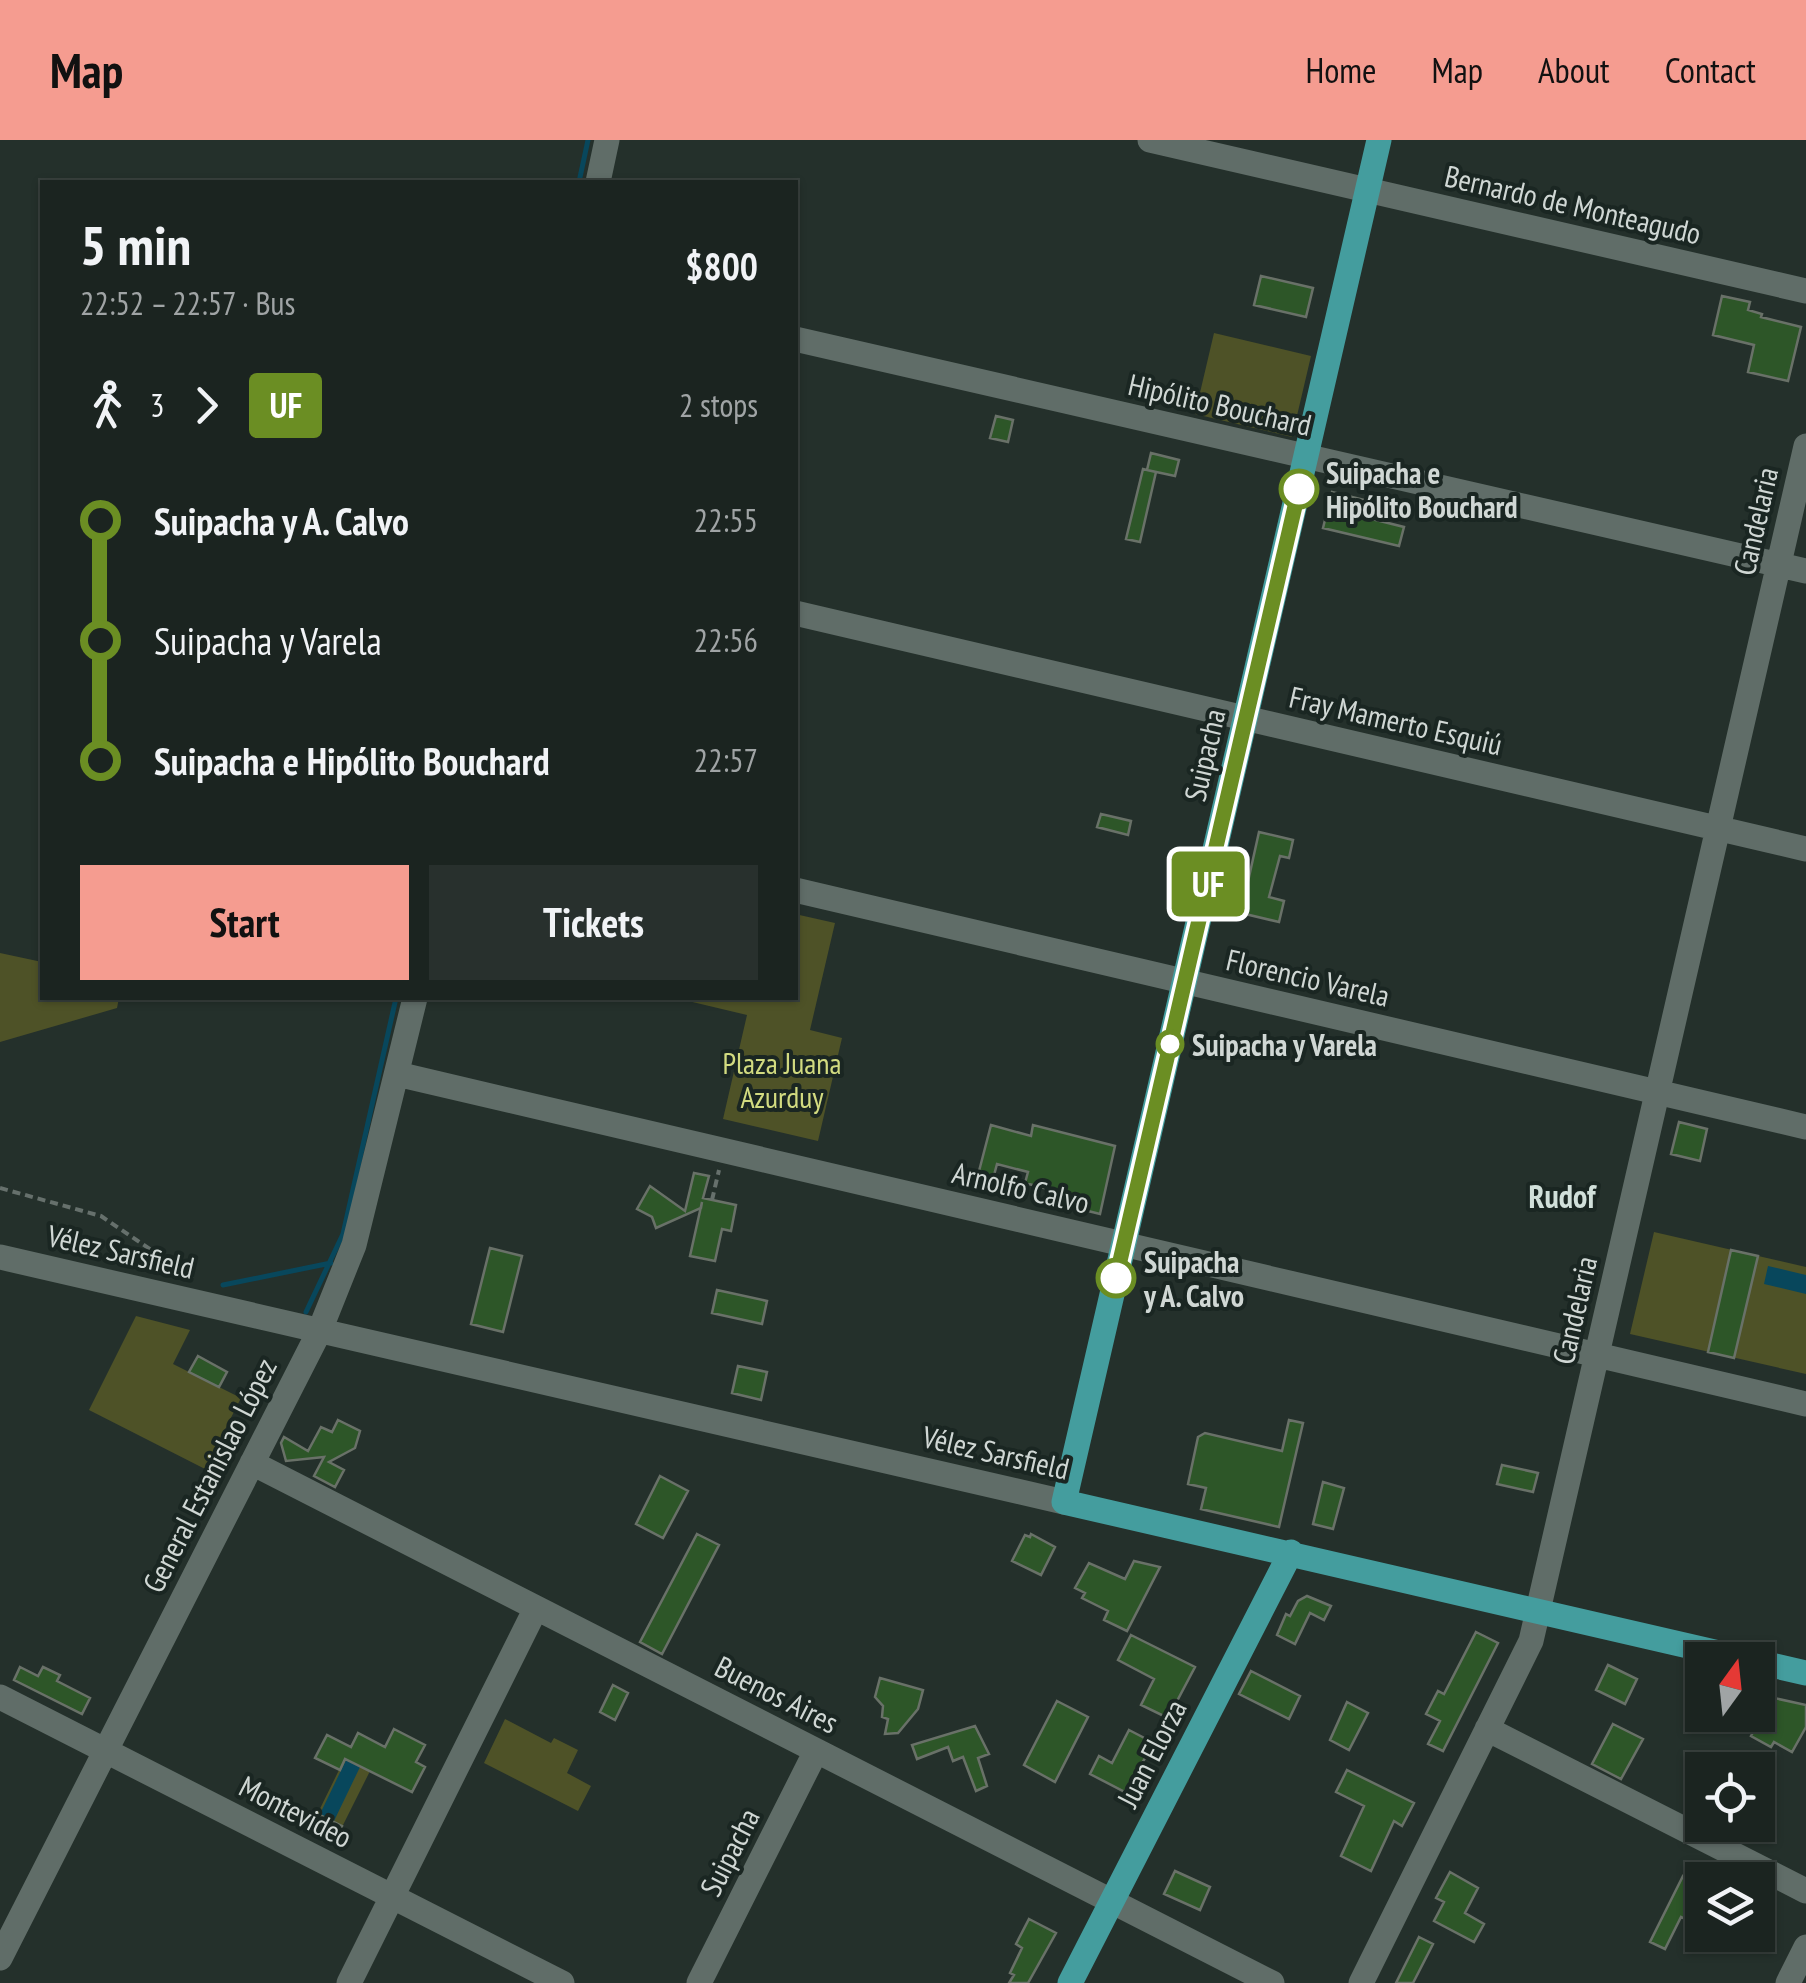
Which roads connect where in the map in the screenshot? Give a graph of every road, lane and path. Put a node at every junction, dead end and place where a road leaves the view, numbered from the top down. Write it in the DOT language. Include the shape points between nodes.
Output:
graph roads {
  1 [pos="608,140"];
  2 [pos="1150,140"];
  3 [pos="1379,140"];
  4 [pos="598,180"];
  5 [pos="1368,190"];
  6 [pos="1806,291"];
  7 [pos="798,339"];
  8 [pos="1806,446"];
  9 [pos="1306,458"];
  10 [pos="1779,565"];
  11 [pos="1806,571"];
  12 [pos="798,613"];
  13 [pos="1246,718"];
  14 [pos="1718,828"];
  15 [pos="1806,849"];
  16 [pos="798,891"];
  17 [pos="1185,982"];
  18 [pos="414,1000"];
  19 [pos="397,1074"];
  20 [pos="1657,1092"];
  21 [pos="1806,1128"];
  22 [pos="724,1150"];
  23 [pos="0,1188"];
  24 [pos="712,1200"];
  25 [pos="1124,1244"];
  26 [pos="0,1257"];
  27 [pos="194,1279"];
  28 [pos="320,1330"];
  29 [pos="1597,1355"];
  30 [pos="1806,1404"];
  31 [pos="252,1463"];
  32 [pos="1064,1502"];
  33 [pos="1290,1552"];
  34 [pos="536,1608"];
  35 [pos="1538,1610"];
  36 [pos="1685,1645"];
  37 [pos="1775,1666"];
  38 [pos="1806,1673"];
  39 [pos="0,1697"];
  40 [pos="1487,1729"];
  41 [pos="106,1751"];
  42 [pos="816,1751"];
  43 [pos="1806,1891"];
  44 [pos="392,1897"];
  45 [pos="1112,1902"];
  46 [pos="1806,1947"];
  47 [pos="0,1958"];
  48 [pos="349,1983"];
  49 [pos="562,1983"];
  50 [pos="700,1983"];
  51 [pos="1070,1983"];
  52 [pos="1272,1983"];
  53 [pos="1360,1983"];
  54 [pos="1788,1983"];
  1 -- 4 [label="street"];
  2 -- 5 [label="street, Bernardo de Monteagudo"];
  3 -- 5 [label="main road, Suipacha"];
  5 -- 6 [label="street, Bernardo de Monteagudo"];
  5 -- 9 [label="main road, Suipacha"];
  7 -- 9 [label="street, Hipólito Bouchard"];
  8 -- 10 [label="street, Candelaria"];
  9 -- 10 [label="street, Hipólito Bouchard"];
  9 -- 13 [label="main road, Suipacha"];
  10 -- 11 [label="street, Hipólito Bouchard"];
  10 -- 14 [label="street, Candelaria"];
  12 -- 13 [label="street, Fray Mamerto Esquiú"];
  13 -- 14 [label="street, Fray Mamerto Esquiú"];
  13 -- 17 [label="main road, Suipacha"];
  14 -- 15 [label="street, Fray Mamerto Esquiú"];
  14 -- 20 [label="street, Candelaria"];
  16 -- 17 [label="street, Florencio Varela"];
  17 -- 20 [label="street, Florencio Varela"];
  17 -- 25 [label="main road, Suipacha"];
  18 -- 19 [label="street, General Estanislao López"];
  19 -- 22 [label="street, Arnolfo Calvo"];
  19 -- 28 [label="street, General Estanislao López" via="354,1245"];
  20 -- 21 [label="street, Florencio Varela"];
  20 -- 29 [label="street, Candelaria"];
  22 -- 24 [label="path"];
  22 -- 25 [label="street, Arnolfo Calvo"];
  23 -- 27 [label="path, Vélez Sarsfield" via="101,1216"];
  25 -- 29 [label="street, Arnolfo Calvo"];
  25 -- 32 [label="main road, Suipacha"];
  26 -- 28 [label="street, Vélez Sarsfield"];
  28 -- 31 [label="street, General Estanislao López"];
  28 -- 32 [label="street, Vélez Sarsfield"];
  29 -- 30 [label="street, Arnolfo Calvo"];
  29 -- 35 [label="street, Candelaria"];
  31 -- 34 [label="street, Buenos Aires"];
  31 -- 41 [label="street, General Estanislao López"];
  32 -- 33 [label="main road, Vélez Sarsfield"];
  33 -- 35 [label="main road, Vélez Sarsfield"];
  33 -- 45 [label="main road, Juan Elorza"];
  34 -- 42 [label="street, Buenos Aires"];
  34 -- 44 [label="street"];
  35 -- 36 [label="main road, Vélez Sarsfield"];
  35 -- 40 [label="street, Candelaria" via="1531,1641"];
  37 -- 38 [label="main road"];
  39 -- 41 [label="street, Montevideo"];
  40 -- 43 [label="street"];
  40 -- 53 [label="street, Candelaria"];
  41 -- 44 [label="street, Montevideo"];
  41 -- 47 [label="street, General Estanislao López"];
  42 -- 45 [label="street, Buenos Aires"];
  42 -- 50 [label="street, Suipacha"];
  44 -- 48 [label="street"];
  44 -- 49 [label="street, Montevideo"];
  45 -- 51 [label="main road, Juan Elorza"];
  45 -- 52 [label="street, Buenos Aires"];
  46 -- 54 [label="street"];
}
